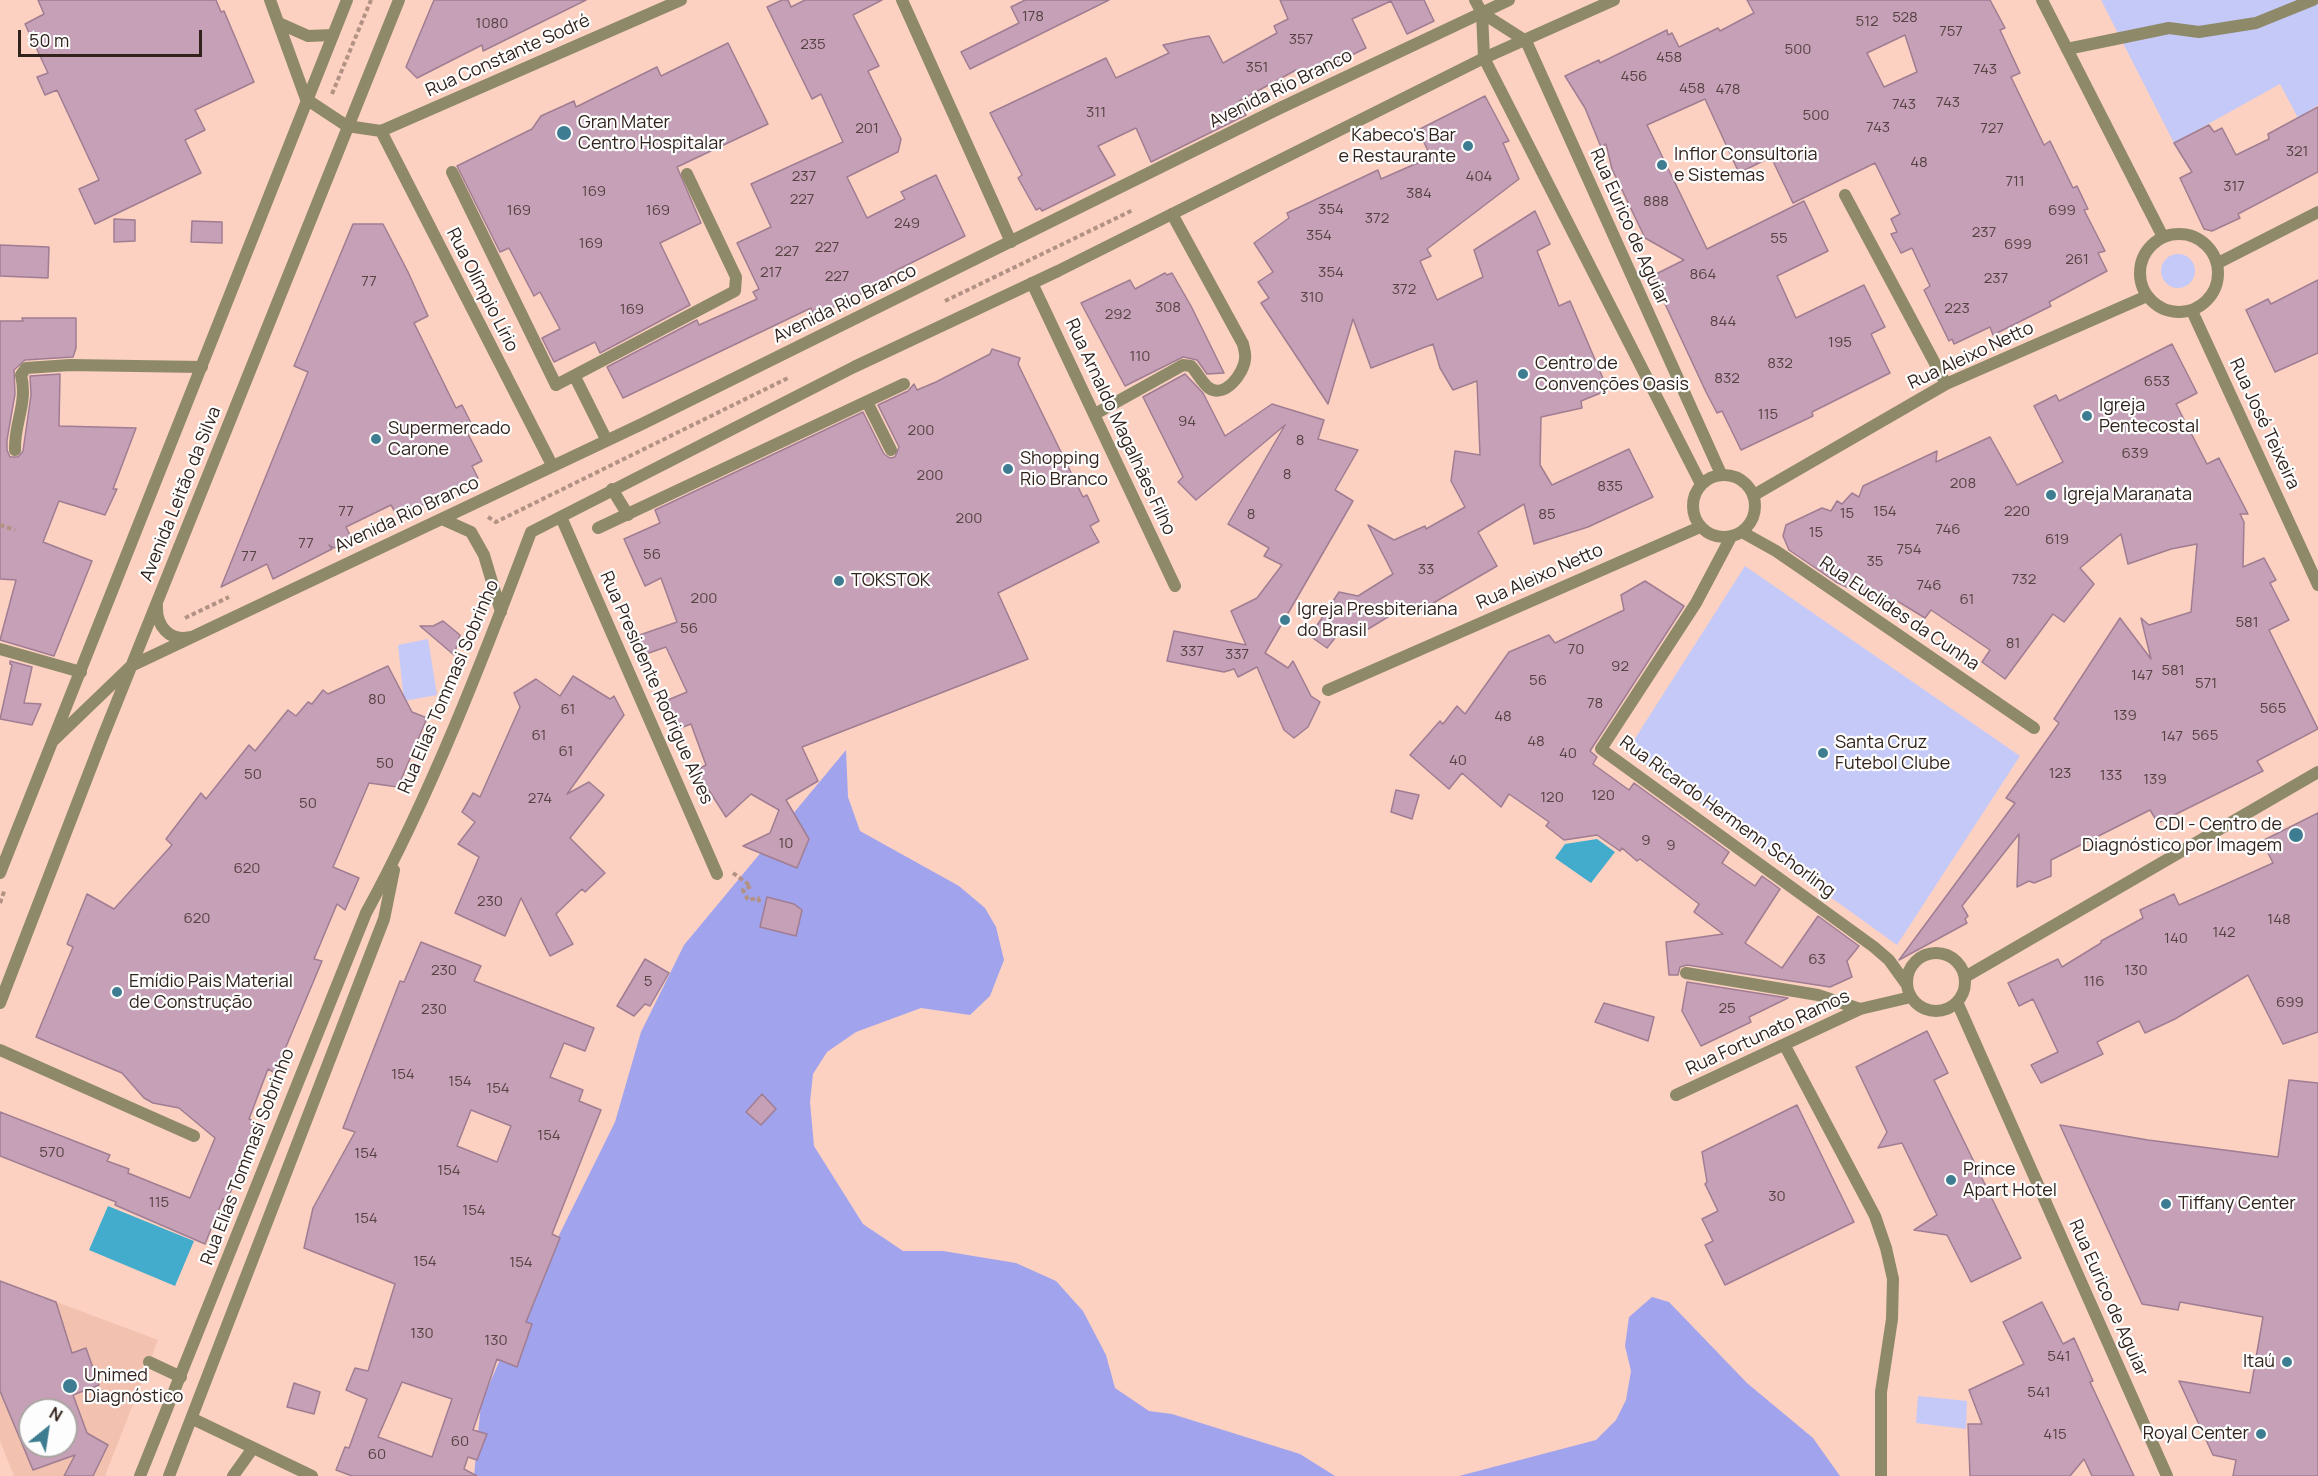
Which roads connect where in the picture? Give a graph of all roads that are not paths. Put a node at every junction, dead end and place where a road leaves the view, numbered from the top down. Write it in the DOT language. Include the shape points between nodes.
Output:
graph roads {
  1 [pos="270,0"];
  2 [pos="347,0"];
  3 [pos="399,0"];
  4 [pos="681,0"];
  5 [pos="902,0"];
  6 [pos="1475,0"];
  7 [pos="1509,0"];
  8 [pos="1614,0"];
  9 [pos="2042,0"];
  10 [pos="2313,0"];
  11 [pos="1482,13"];
  12 [pos="281,24"];
  13 [pos="333,35"];
  14 [pos="1526,41"];
  15 [pos="2067,49"];
  16 [pos="1484,58"];
  17 [pos="306,99"];
  18 [pos="347,126"];
  19 [pos="381,130"];
  20 [pos="452,172"];
  21 [pos="687,174"];
  22 [pos="1845,195"];
  23 [pos="2318,212"];
  24 [pos="1172,214"];
  25 [pos="2163,237"];
  26 [pos="1011,242"];
  27 [pos="2218,263"];
  28 [pos="1032,283"];
  29 [pos="2147,296"];
  30 [pos="2192,311"];
  31 [pos="202,367"];
  32 [pos="575,377"];
  33 [pos="904,384"];
  34 [pos="1946,384"];
  35 [pos="867,402"];
  36 [pos="1095,414"];
  37 [pos="606,439"];
  38 [pos="15,450"];
  39 [pos="891,450"];
  40 [pos="552,465"];
  41 [pos="1721,474"];
  42 [pos="1701,484"];
  43 [pos="612,489"];
  44 [pos="1754,495"];
  45 [pos="627,515"];
  46 [pos="561,518"];
  47 [pos="442,519"];
  48 [pos="1700,527"];
  49 [pos="598,528"];
  50 [pos="1736,535"];
  51 [pos="2318,585"];
  52 [pos="1175,586"];
  53 [pos="157,605"];
  54 [pos="501,612"];
  55 [pos="194,636"];
  56 [pos="0,650"];
  57 [pos="131,666"];
  58 [pos="81,672"];
  59 [pos="1328,690"];
  60 [pos="2034,728"];
  61 [pos="53,741"];
  62 [pos="2318,772"];
  63 [pos="398,855"];
  64 [pos="0,873"];
  65 [pos="717,874"];
  66 [pos="1686,973"];
  67 [pos="1965,977"];
  68 [pos="1909,991"];
  69 [pos="1957,1002"];
  70 [pos="0,1003"];
  71 [pos="1860,1009"];
  72 [pos="1785,1046"];
  73 [pos="0,1050"];
  74 [pos="1676,1095"];
  75 [pos="194,1136"];
  76 [pos="149,1362"];
  77 [pos="181,1377"];
  78 [pos="193,1419"];
  79 [pos="253,1448"];
  80 [pos="140,1476"];
  81 [pos="169,1476"];
  82 [pos="233,1476"];
  83 [pos="312,1476"];
  84 [pos="1881,1476"];
  85 [pos="2167,1476"];
  1 -- 12 [label="street"];
  2 -- 13 [label="street, Avenida Leitão da Silva"];
  3 -- 18 [label="street, Avenida Leitão da Silva"];
  4 -- 19 [label="street, Rua Constante Sodré"];
  5 -- 26 [label="street"];
  6 -- 11 [label="street"];
  7 -- 11 [label="street, Avenida Rio Branco"];
  8 -- 14 [label="street"];
  9 -- 15 [label="street"];
  10 -- 15 [label="street" via="2256,22 2199,32 2169,28"];
  11 -- 14 [label="street"];
  11 -- 16 [label="street"];
  11 -- 26 [label="street, Avenida Rio Branco"];
  12 -- 13 [label="street" via="308,36"];
  12 -- 17 [label="street"];
  13 -- 17 [label="street, Avenida Leitão da Silva"];
  14 -- 16 [label="street"];
  14 -- 41 [label="street, Rua Eurico de Aguiar"];
  15 -- 25 [label="street"];
  16 -- 24 [label="street"];
  16 -- 42 [label="street"];
  17 -- 18 [label="street"];
  17 -- 31 [label="street, Avenida Leitão da Silva"];
  18 -- 19 [label="street"];
  18 -- 53 [label="street, Avenida Leitão da Silva"];
  19 -- 40 [label="street, Rua Olímpio Lírio"];
  20 -- 32 [label="street" via="556,385"];
  21 -- 32 [label="street" via="736,277 735,291"];
  22 -- 34 [label="street"];
  23 -- 27 [label="street"];
  24 -- 28 [label="street"];
  24 -- 36 [label="street" via="1244,344 1245,359 1240,373 1226,389 1216,391 1191,366 1183,365"];
  25 -- 27 [label="street" via="2185,233 2206,243"];
  25 -- 29 [label="street" via="2149,247 2141,262 2140,280"];
  26 -- 37 [label="street, Avenida Rio Branco"];
  27 -- 30 [label="street" via="2215,292"];
  28 -- 36 [label="street, Rua Arnaldo Magalhães Filho"];
  28 -- 43 [label="street"];
  29 -- 30 [label="street" via="2168,311"];
  29 -- 34 [label="street, Rua Aleixo Netto"];
  30 -- 51 [label="street, Rua José Teixeira"];
  31 -- 38 [label="street" via="70,365 26,369 21,375 24,406"];
  31 -- 58 [label="street, Avenida Leitão da Silva"];
  32 -- 37 [label="street"];
  33 -- 35 [label="street"];
  34 -- 44 [label="street, Rua Aleixo Netto"];
  35 -- 39 [label="street"];
  35 -- 45 [label="street"];
  36 -- 52 [label="street, Rua Arnaldo Magalhães Filho"];
  37 -- 40 [label="street, Avenida Rio Branco"];
  40 -- 47 [label="street, Avenida Rio Branco"];
  41 -- 42 [label="street"];
  41 -- 44 [label="street" via="1741,480"];
  42 -- 48 [label="street" via="1691,505"];
  43 -- 45 [label="street"];
  43 -- 46 [label="street"];
  44 -- 50 [label="street" via="1754,516"];
  45 -- 49 [label="street"];
  46 -- 54 [label="street, Rua Elias Tommasi Sobrinho" via="531,532"];
  46 -- 65 [label="street, Rua Presidente Rodrigue Alves"];
  47 -- 54 [label="street" via="471,532 484,555"];
  47 -- 55 [label="street, Avenida Rio Branco"];
  48 -- 50 [label="street" via="1709,534"];
  48 -- 59 [label="street, Rua Aleixo Netto"];
  50 -- 60 [label="street, Rua Euclides da Cunha" via="1776,551"];
  50 -- 68 [label="street, Rua Ricardo Hermenn Schorling" via="1601,748 1874,947"];
  53 -- 55 [label="street" via="160,625 166,632 184,638"];
  53 -- 57 [label="street, Avenida Leitão da Silva"];
  54 -- 63 [label="street, Rua Elias Tommasi Sobrinho"];
  55 -- 57 [label="street, Avenida Rio Branco"];
  56 -- 58 [label="street"];
  57 -- 61 [label="street"];
  57 -- 70 [label="street, Avenida Leitão da Silva"];
  58 -- 61 [label="street, Avenida Leitão da Silva"];
  61 -- 64 [label="street, Avenida Leitão da Silva"];
  62 -- 67 [label="street"];
  63 -- 77 [label="street, Rua Elias Tommasi Sobrinho" via="362,924"];
  63 -- 78 [label="street, Rua Elias Tommasi Sobrinho" via="384,919"];
  66 -- 71 [label="street" via="1818,994"];
  67 -- 68 [label="street" via="1960,965 1950,957 1925,954 1908,973"];
  67 -- 69 [label="street" via="1964,990"];
  68 -- 69 [label="street" via="1928,1010 1949,1008"];
  68 -- 71 [label="street, Rua Fortunato Ramos"];
  69 -- 85 [label="street, Rua Eurico de Aguiar"];
  71 -- 72 [label="street, Rua Fortunato Ramos"];
  72 -- 74 [label="street, Rua Fortunato Ramos"];
  72 -- 84 [label="street" via="1875,1216 1887,1248 1893,1279 1892,1319 1881,1392"];
  73 -- 75 [label="street"];
  76 -- 77 [label="street"];
  77 -- 80 [label="street, Rua Elias Tommasi Sobrinho"];
  78 -- 79 [label="street"];
  78 -- 81 [label="street, Rua Elias Tommasi Sobrinho"];
  79 -- 82 [label="street"];
  79 -- 83 [label="street"];
}
